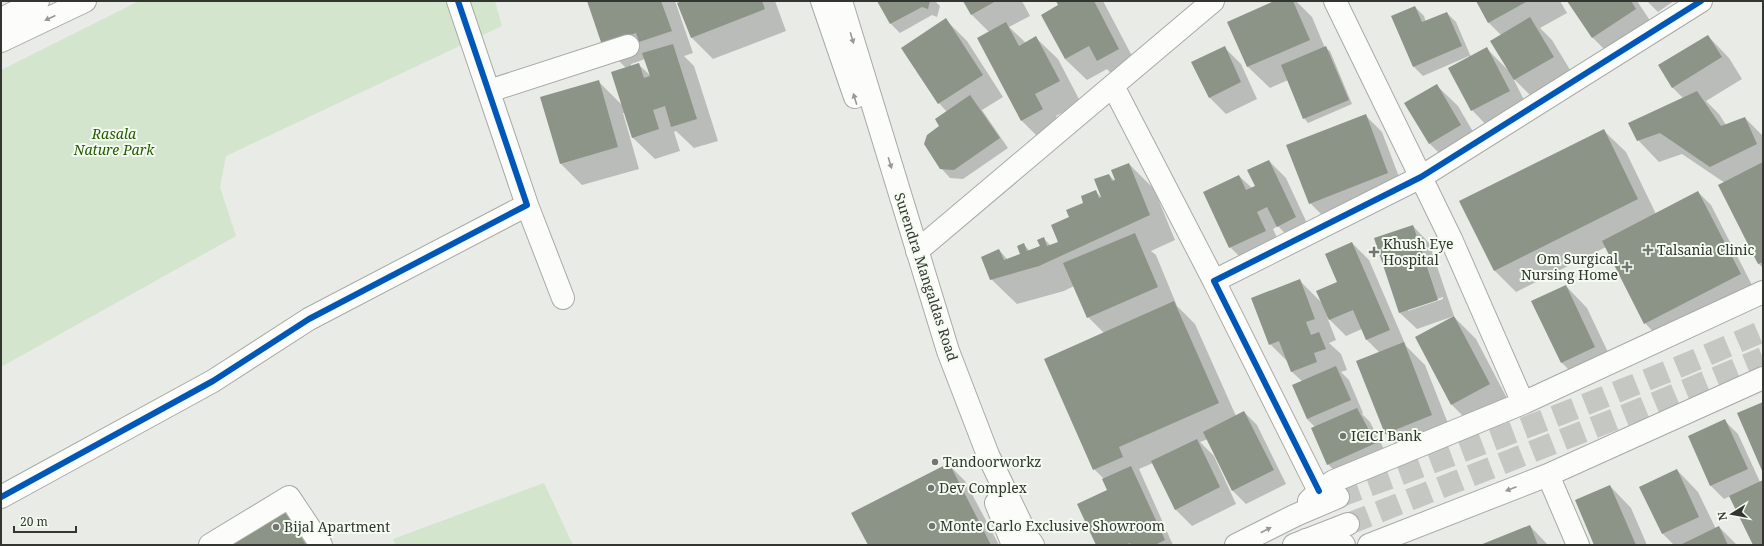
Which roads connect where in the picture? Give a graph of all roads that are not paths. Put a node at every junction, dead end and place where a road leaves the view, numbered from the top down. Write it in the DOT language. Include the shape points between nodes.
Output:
graph roads {
  1 [pos="38,1"];
  2 [pos="85,1"];
  3 [pos="458,1"];
  4 [pos="822,1"];
  5 [pos="841,1"];
  6 [pos="1214,1"];
  7 [pos="1335,1"];
  8 [pos="1701,1"];
  9 [pos="1,18"];
  10 [pos="1,41"];
  11 [pos="628,46"];
  12 [pos="1113,86"];
  13 [pos="489,91"];
  14 [pos="1421,177"];
  15 [pos="528,205"];
  16 [pos="917,251"];
  17 [pos="1214,280"];
  18 [pos="1763,292"];
  19 [pos="562,298"];
  20 [pos="1763,378"];
  21 [pos="1523,403"];
  22 [pos="1548,475"];
  23 [pos="1329,494"];
  24 [pos="1,497"];
  25 [pos="1346,535"];
  26 [pos="1300,543"];
  27 [pos="210,545"];
  28 [pos="321,545"];
  29 [pos="1013,545"];
  30 [pos="1033,545"];
  31 [pos="1236,545"];
  32 [pos="1369,545"];
  33 [pos="1578,545"];
  1 -- 9 [label="street"];
  2 -- 10 [label="street, one-way"];
  3 -- 13 [label="street"];
  29 -- 4 [label="street, Surendra Mangaldas Road, one-way" via="992,492 970,447 923,318 851,85"];
  5 -- 16 [label="street, Surendra Mangaldas Road, one-way"];
  6 -- 12 [label="street"];
  7 -- 14 [label="street"];
  8 -- 14 [label="street"];
  11 -- 13 [label="street"];
  12 -- 16 [label="street"];
  12 -- 17 [label="street"];
  13 -- 15 [label="street"];
  14 -- 17 [label="street"];
  14 -- 21 [label="street"];
  15 -- 19 [label="street"];
  15 -- 24 [label="street" via="309,319 213,381"];
  16 -- 30 [label="street, Surendra Mangaldas Road" via="948,351 988,455"];
  17 -- 23 [label="street"];
  18 -- 21 [label="street"];
  20 -- 22 [label="street"];
  21 -- 23 [label="street" via="1334,481"];
  22 -- 32 [label="street, one-way"];
  22 -- 33 [label="street"];
  31 -- 23 [label="street, one-way"];
  25 -- 26 [label="street"];
  27 -- 28 [label="street" via="289,497"];
}
